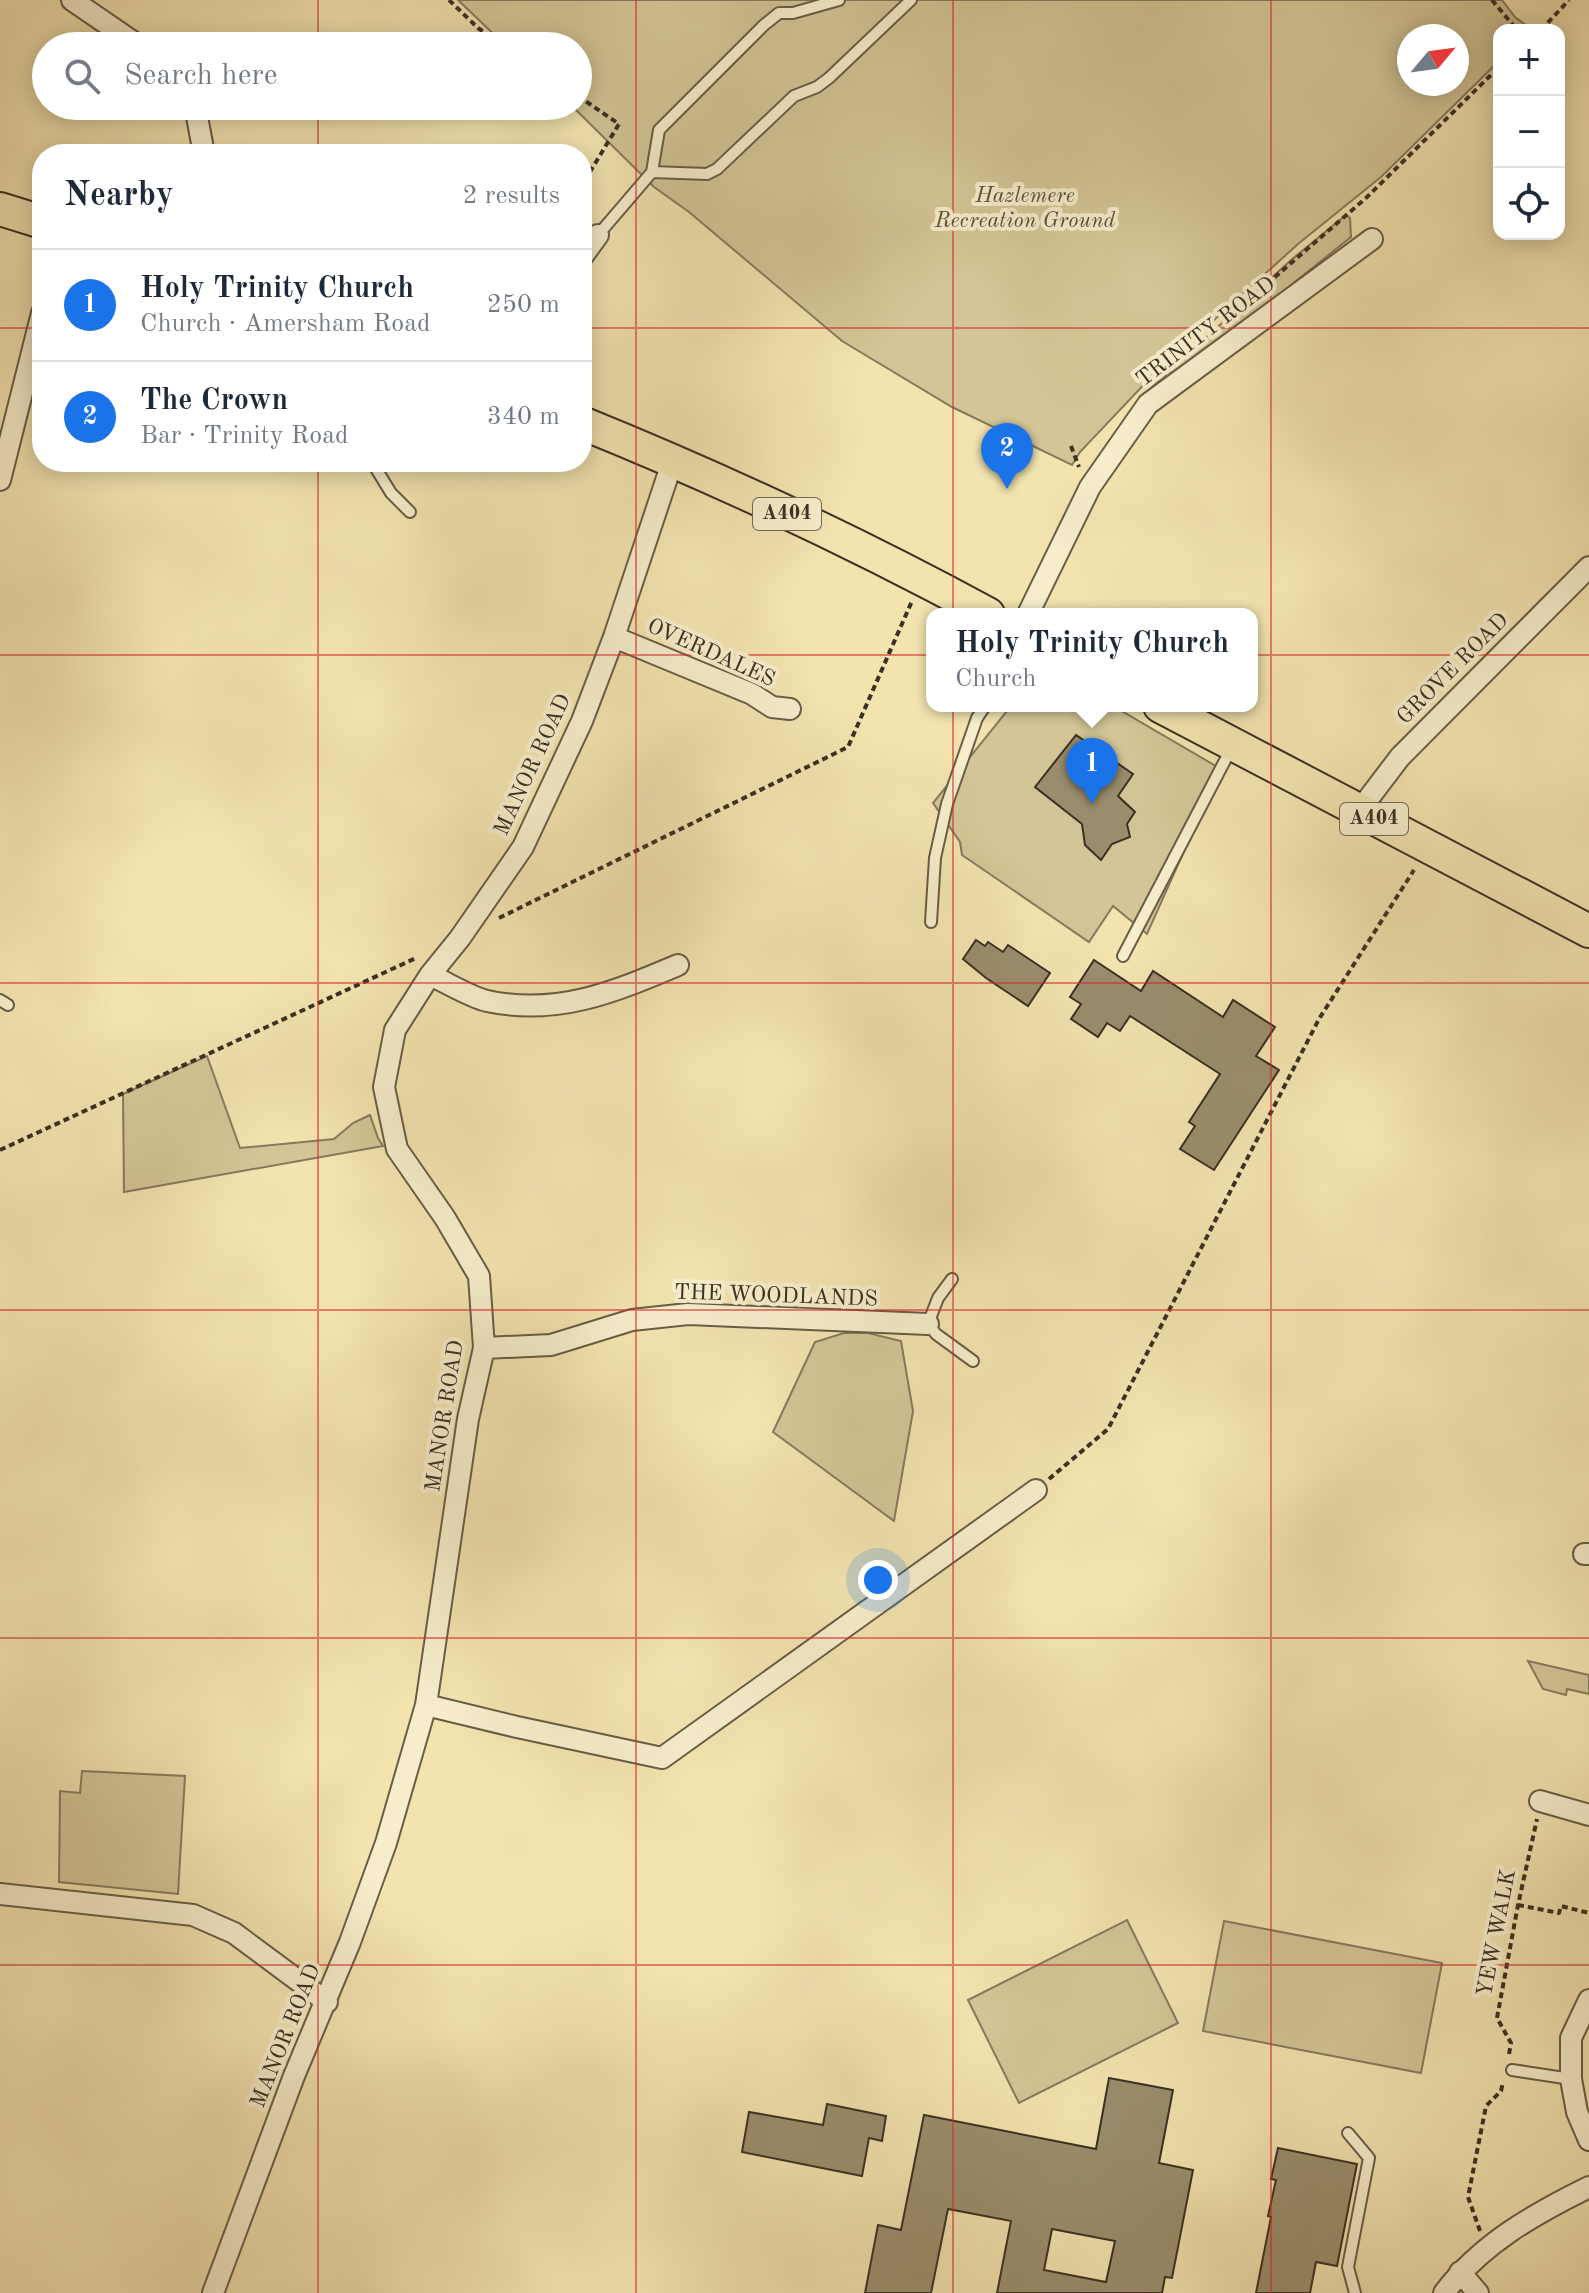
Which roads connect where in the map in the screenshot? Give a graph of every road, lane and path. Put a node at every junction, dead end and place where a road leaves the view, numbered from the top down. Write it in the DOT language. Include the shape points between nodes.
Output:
graph roads {
  1 [pos="72,0"];
  2 [pos="449,0"];
  3 [pos="839,0"];
  4 [pos="911,0"];
  5 [pos="1492,0"];
  6 [pos="1569,0"];
  7 [pos="1512,24"];
  8 [pos="1547,24"];
  9 [pos="119,32"];
  10 [pos="484,32"];
  11 [pos="1493,73"];
  12 [pos="592,106"];
  13 [pos="198,120"];
  14 [pos="202,144"];
  15 [pos="592,169"];
  16 [pos="652,172"];
  17 [pos="0,209"];
  18 [pos="32,219"];
  19 [pos="598,235"];
  20 [pos="1372,239"];
  21 [pos="592,243"];
  22 [pos="1237,310"];
  23 [pos="32,353"];
  24 [pos="592,427"];
  25 [pos="1071,446"];
  26 [pos="1084,458"];
  27 [pos="673,460"];
  28 [pos="378,472"];
  29 [pos="1085,478"];
  30 [pos="0,480"];
  31 [pos="410,512"];
  32 [pos="1589,567"];
  33 [pos="977,608"];
  34 [pos="1031,608"];
  35 [pos="614,637"];
  36 [pos="790,709"];
  37 [pos="981,712"];
  38 [pos="1171,712"];
  39 [pos="1233,745"];
  40 [pos="1359,811"];
  41 [pos="1428,847"];
  42 [pos="931,922"];
  43 [pos="1589,931"];
  44 [pos="1123,956"];
  45 [pos="678,965"];
  46 [pos="430,975"];
  47 [pos="952,1279"];
  48 [pos="928,1324"];
  49 [pos="484,1348"];
  50 [pos="973,1361"];
  51 [pos="1036,1490"];
  52 [pos="426,1705"];
  53 [pos="1540,1801"];
  54 [pos="1589,1815"];
  55 [pos="0,1894"];
  56 [pos="1518,1905"];
  57 [pos="1589,1913"];
  58 [pos="1589,2000"];
  59 [pos="327,2002"];
  60 [pos="1509,2056"];
  61 [pos="1512,2070"];
  62 [pos="1571,2079"];
  63 [pos="1503,2080"];
  64 [pos="1348,2133"];
  65 [pos="1589,2140"];
  66 [pos="1589,2187"];
  67 [pos="1487,2248"];
  68 [pos="1460,2272"];
  69 [pos="213,2293"];
  70 [pos="1355,2293"];
  71 [pos="1444,2293"];
  72 [pos="1478,2293"];
  1 -- 9 [label="street"];
  2 -- 10 [label="path"];
  3 -- 16 [label="lane" via="779,13 764,25 659,130"];
  4 -- 16 [label="lane" via="829,78 794,96 717,169 707,174"];
  5 -- 7 [label="path"];
  6 -- 8 [label="path"];
  11 -- 22 [label="path" via="1366,198"];
  12 -- 15 [label="path" via="619,124"];
  13 -- 14 [label="street"];
  16 -- 19 [label="lane"];
  17 -- 18 [label="main road"];
  19 -- 21 [label="street"];
  20 -- 29 [label="street, TRINITY ROAD" via="1148,404"];
  23 -- 30 [label="street"];
  24 -- 27 [label="main road, A404"];
  25 -- 29 [label="path"];
  26 -- 29 [label="path"];
  27 -- 33 [label="main road, A404"];
  27 -- 35 [label="street, MANOR ROAD"];
  28 -- 31 [label="lane"];
  29 -- 34 [label="street, TRINITY ROAD"];
  32 -- 40 [label="street, GROVE ROAD" via="1400,757"];
  35 -- 36 [label="street, OVERDALES" via="772,707"];
  35 -- 46 [label="street, MANOR ROAD" via="582,721 523,847"];
  37 -- 42 [label="lane" via="947,804 935,858"];
  38 -- 39 [label="main road, A404"];
  39 -- 40 [label="main road, A404"];
  39 -- 44 [label="lane"];
  40 -- 41 [label="main road, A404"];
  41 -- 43 [label="main road, A404"];
  41 -- 51 [label="path" via="1319,1019 1108,1429"];
  45 -- 46 [label="street" via="608,994 546,1007 485,1000"];
  46 -- 49 [label="street, MANOR ROAD" via="395,1030 384,1087 397,1149 479,1276"];
  47 -- 48 [label="lane"];
  48 -- 49 [label="street, THE WOODLANDS" via="688,1314 632,1320 551,1345"];
  48 -- 50 [label="lane"];
  49 -- 52 [label="street, MANOR ROAD" via="468,1419"];
  51 -- 52 [label="street" via="662,1758"];
  52 -- 59 [label="street, MANOR ROAD" via="386,1843"];
  53 -- 54 [label="street"];
  53 -- 56 [label="path, YEW WALK"];
  55 -- 59 [label="street" via="193,1915 234,1933"];
  56 -- 57 [label="path"];
  56 -- 60 [label="path, YEW WALK" via="1497,2018 1511,2043"];
  58 -- 62 [label="street" via="1571,2038"];
  59 -- 69 [label="street, MANOR ROAD"];
  61 -- 62 [label="lane"];
  62 -- 65 [label="street"];
  63 -- 67 [label="path" via="1501,2091 1486,2106 1468,2197"];
  64 -- 70 [label="lane" via="1369,2158 1348,2267"];
  66 -- 67 [label="street" via="1537,2212"];
  67 -- 68 [label="street"];
  68 -- 71 [label="street"];
  68 -- 72 [label="street"];
}
